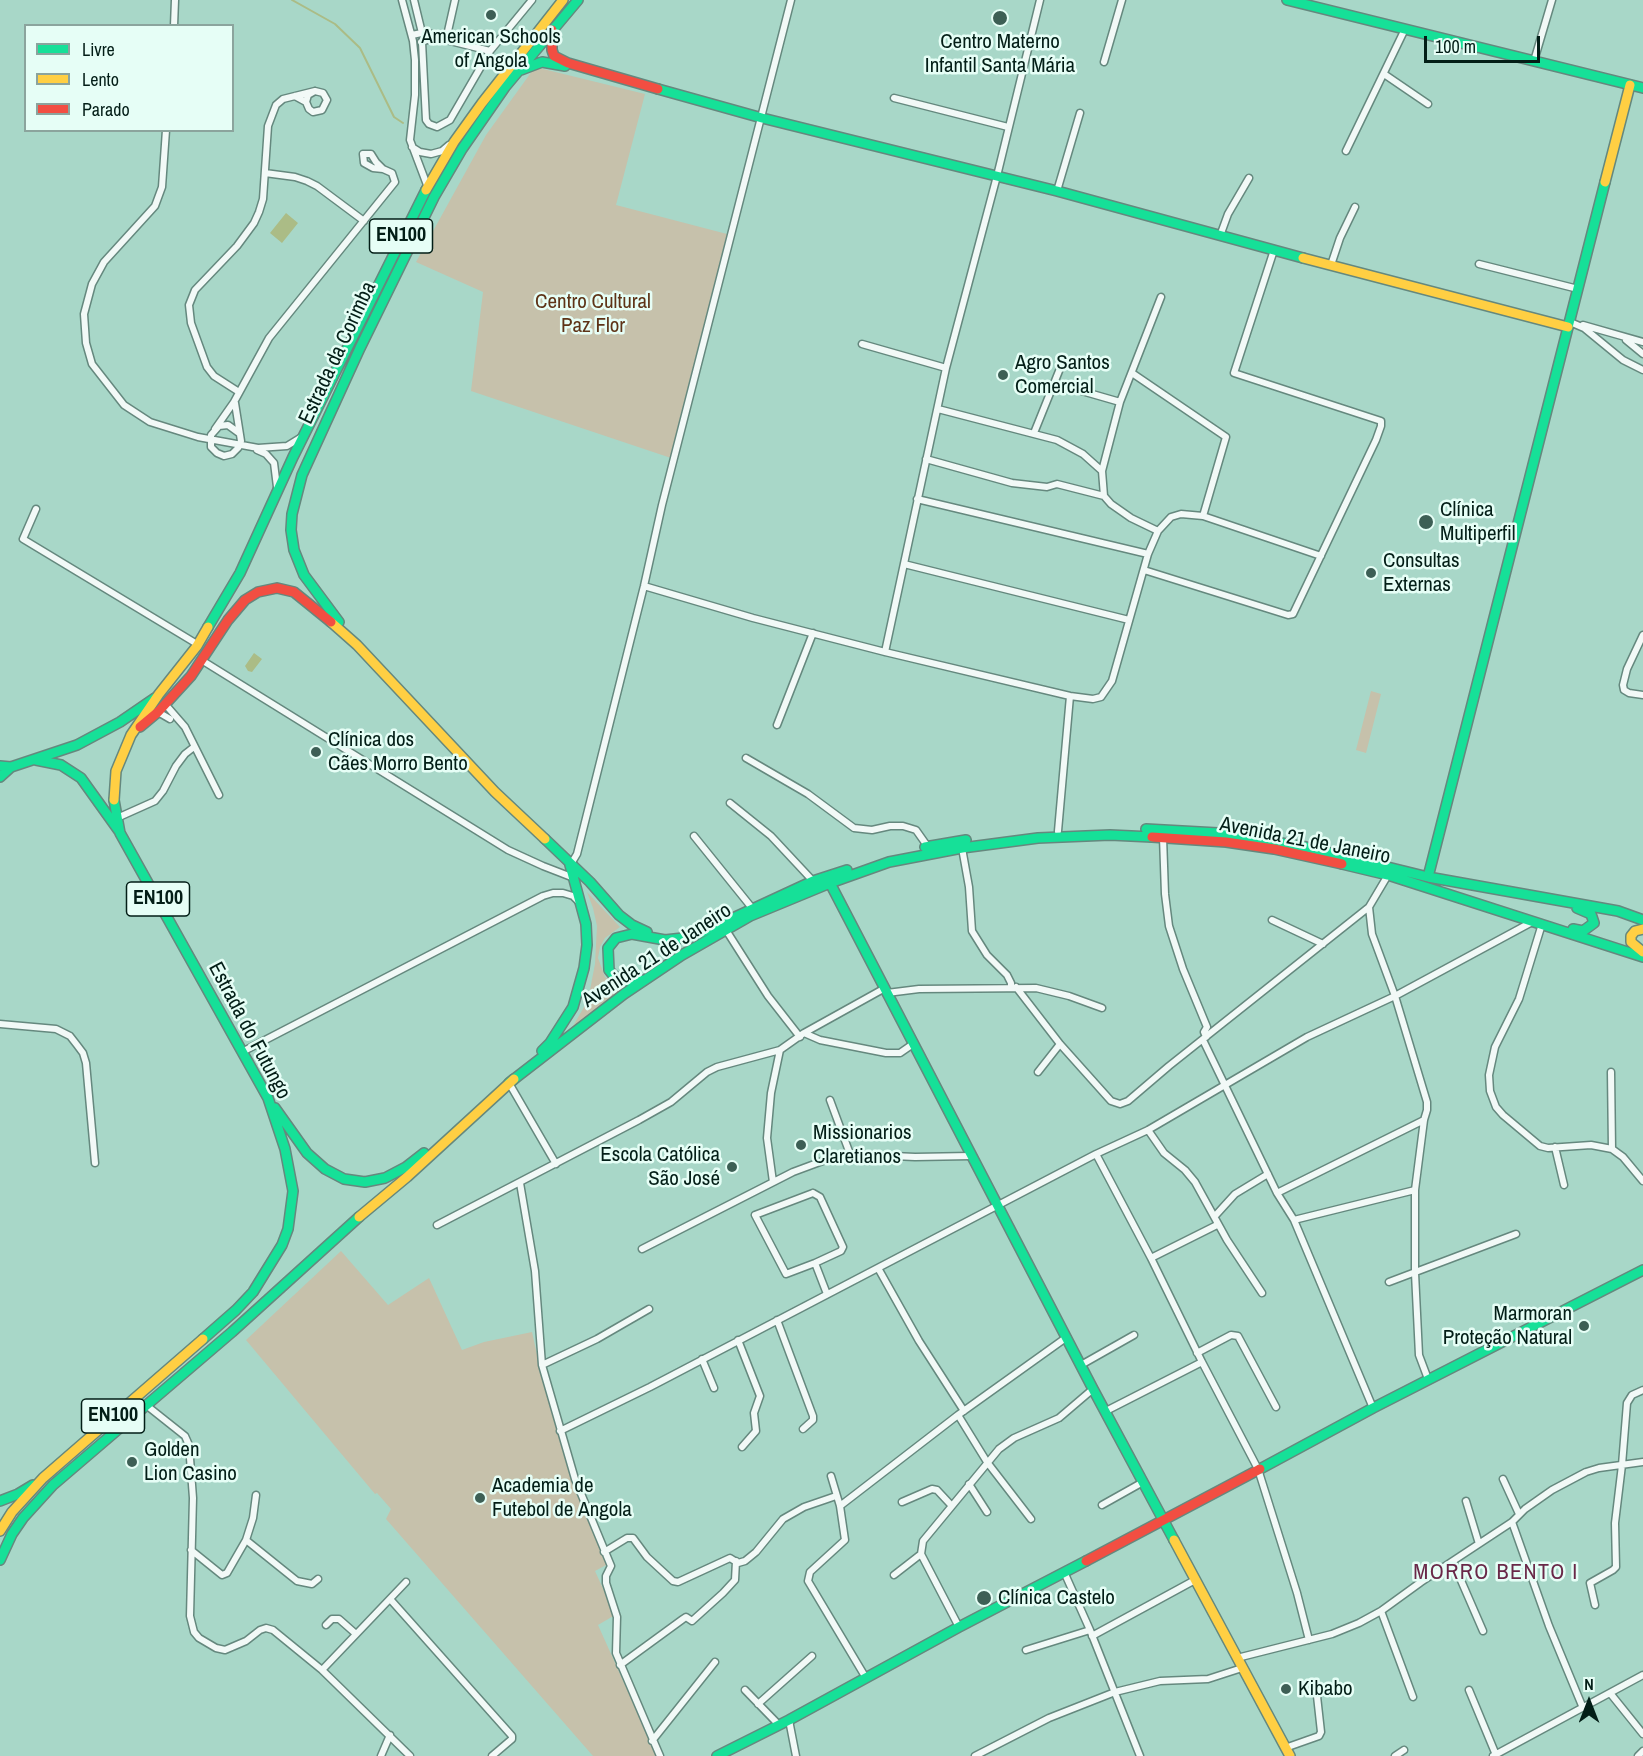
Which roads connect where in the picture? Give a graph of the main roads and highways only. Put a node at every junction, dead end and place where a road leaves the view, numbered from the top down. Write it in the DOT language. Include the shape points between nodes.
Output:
graph roads {
  1 [pos="563,0"];
  2 [pos="578,0"];
  3 [pos="1287,0"];
  4 [pos="1313,3"];
  5 [pos="552,30"];
  6 [pos="576,65"];
  7 [pos="516,72"];
  8 [pos="1630,85"];
  9 [pos="1643,88"];
  10 [pos="1569,324"];
  11 [pos="277,495"];
  12 [pos="357,645"];
  13 [pos="159,694"];
  14 [pos="131,735"];
  15 [pos="34,760"];
  16 [pos="0,766"];
  17 [pos="11,767"];
  18 [pos="0,777"];
  19 [pos="120,833"];
  20 [pos="570,865"];
  21 [pos="1428,877"];
  22 [pos="1457,883"];
  23 [pos="830,884"];
  24 [pos="1448,894"];
  25 [pos="1643,920"];
  26 [pos="1643,928"];
  27 [pos="680,938"];
  28 [pos="1643,952"];
  29 [pos="682,955"];
  30 [pos="1643,957"];
  31 [pos="510,1083"];
  32 [pos="268,1098"];
  33 [pos="466,1122"];
  34 [pos="1643,1270"];
  35 [pos="43,1478"];
  36 [pos="0,1501"];
  37 [pos="1164,1522"];
  38 [pos="0,1531"];
  39 [pos="0,1560"];
  40 [pos="1288,1752"];
  41 [pos="721,1755"];
  1 -- 11 [label="main road, Estrada da Corimba / EN100" via="500,78 428,186"];
  2 -- 5 [label="main road, Estrada da Corimba / EN100"];
  3 -- 4 [label="main road"];
  4 -- 8 [label="main road"];
  5 -- 6 [label="main road" via="554,56"];
  5 -- 7 [label="main road, Estrada da Corimba / EN100"];
  6 -- 7 [label="main road" via="542,62"];
  6 -- 10 [label="main road" via="762,118 1057,190 1220,236"];
  7 -- 12 [label="main road, Estrada da Corimba / EN100" via="434,197 360,348 297,491 291,531 297,561 313,590"];
  8 -- 9 [label="main road"];
  8 -- 10 [label="main road"];
  10 -- 21 [label="main road"];
  11 -- 13 [label="main road, Estrada do Futungo / EN100" via="240,573 198,644"];
  12 -- 14 [label="main road, Estrada do Futungo / EN100" via="300,596 285,589 269,589 250,596 219,632 203,661 158,712"];
  12 -- 20 [label="main road, Estrada do Futungo / EN100" via="495,792"];
  13 -- 14 [label="main road, Estrada do Futungo / EN100"];
  13 -- 15 [label="main road" via="96,736"];
  14 -- 19 [label="main road, Estrada do Futungo / EN100" via="116,771 114,797"];
  15 -- 17 [label="main road"];
  15 -- 19 [label="main road" via="62,765 81,778"];
  16 -- 17 [label="main road"];
  17 -- 18 [label="main road"];
  19 -- 32 [label="main road, Estrada do Futungo / EN100"];
  20 -- 27 [label="main road, Estrada do Futungo" via="632,925 650,933"];
  20 -- 31 [label="main road, Estrada do Futungo / EN100" via="582,905 587,945 584,968 573,1007 550,1043"];
  21 -- 22 [label="main road, Avenida 21 de Janeiro"];
  21 -- 27 [label="main road, Avenida 21 de Janeiro" via="1340,854 1218,833 1058,831 948,842 887,857 813,881 707,931"];
  22 -- 24 [label="main road" via="1569,904 1587,911 1594,923 1588,930 1578,930"];
  22 -- 25 [label="main road, Avenida 21 de Janeiro" via="1589,905"];
  23 -- 24 [label="main road, Avenida 21 de Janeiro" via="889,862 962,848 1038,838 1110,835 1274,849 1388,875"];
  23 -- 29 [label="main road, Avenida 21 de Janeiro" via="750,916"];
  23 -- 37 [label="main road"];
  24 -- 30 [label="main road, Avenida 21 de Janeiro"];
  26 -- 28 [label="main road" via="1631,936 1631,942"];
  27 -- 29 [label="main road" via="623,935 608,948 606,960 613,975 632,982"];
  29 -- 31 [label="main road, Avenida 21 de Janeiro" via="624,994"];
  31 -- 33 [label="main road, Estrada do Futungo / EN100"];
  32 -- 33 [label="main road" via="301,1146 319,1164 338,1176 358,1181 396,1173"];
  32 -- 35 [label="main road, Estrada do Futungo / EN100" via="285,1149 293,1191 288,1229 275,1260 236,1310"];
  33 -- 39 [label="main road, Estrada do Futungo / EN100" via="232,1332 53,1485 23,1518"];
  34 -- 37 [label="main road" via="1428,1379"];
  35 -- 36 [label="main road"];
  35 -- 38 [label="main road, Estrada do Futungo / EN100"];
  37 -- 40 [label="main road"];
  37 -- 41 [label="main road"];
}
